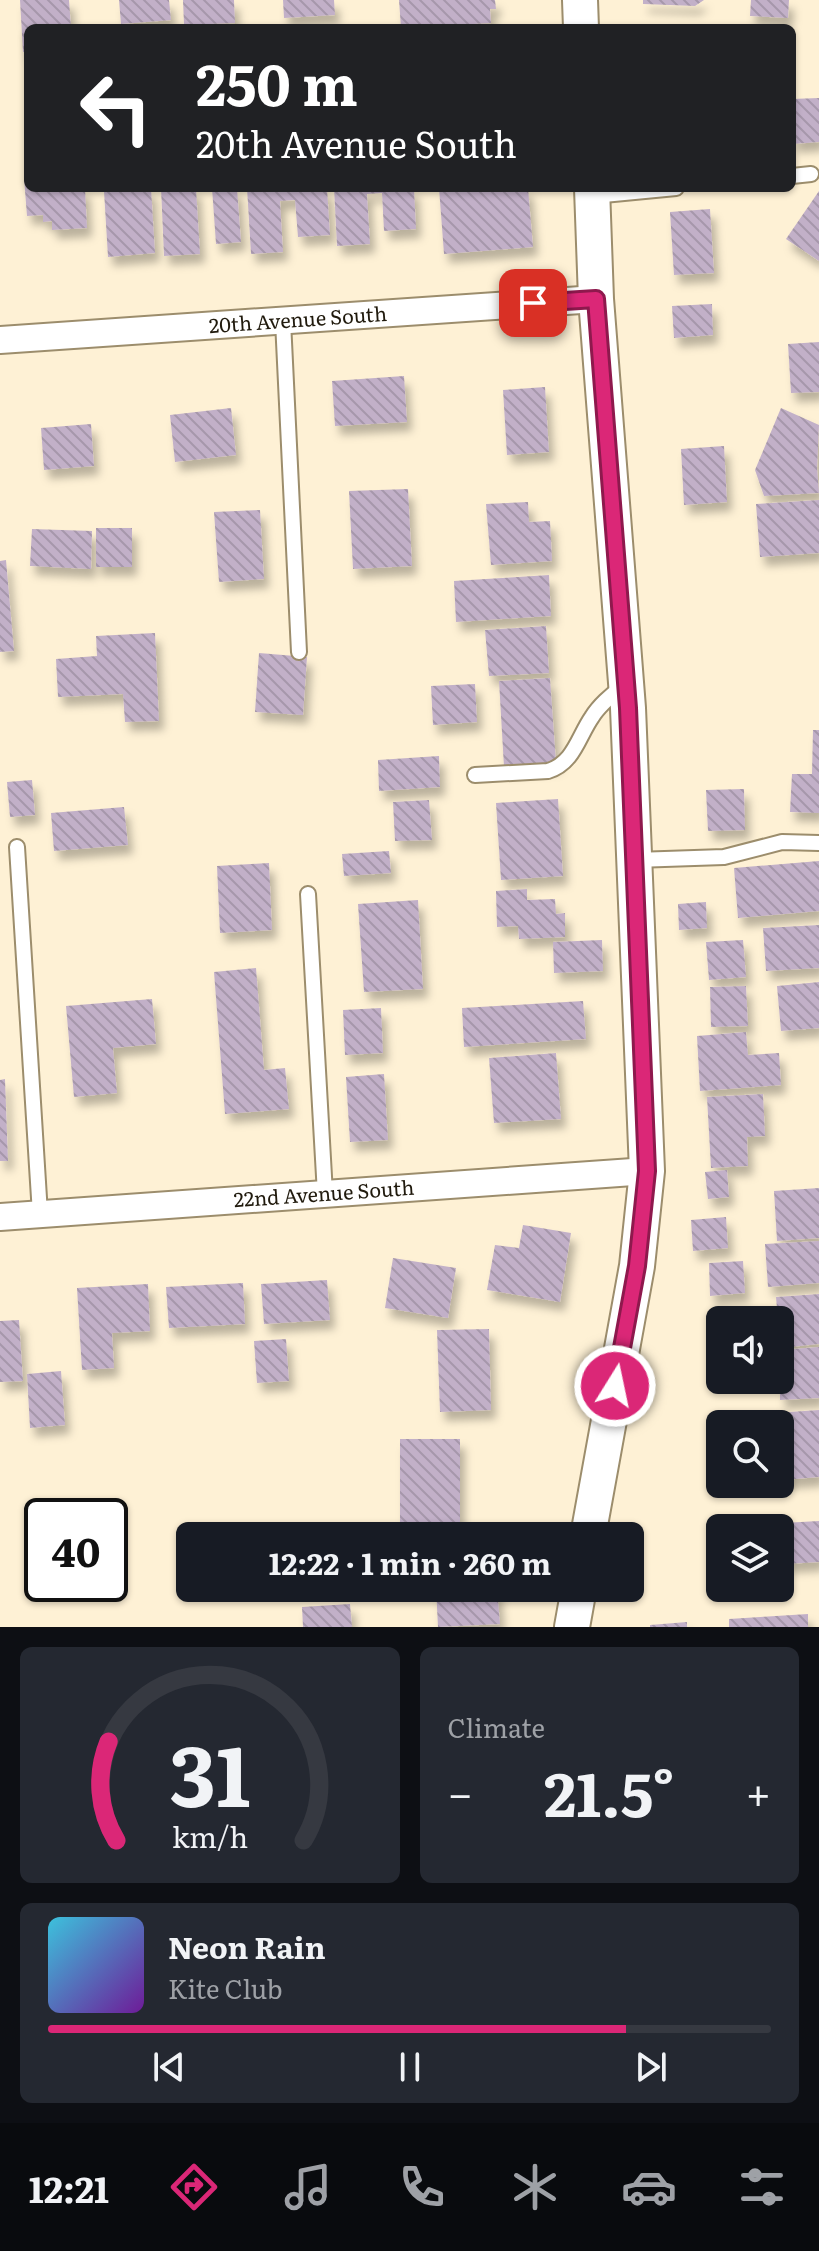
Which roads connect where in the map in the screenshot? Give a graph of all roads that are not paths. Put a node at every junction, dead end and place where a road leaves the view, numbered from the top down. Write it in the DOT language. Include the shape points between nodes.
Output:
graph roads {
  1 [pos="580,0"];
  2 [pos="581,24"];
  3 [pos="811,174"];
  4 [pos="796,176"];
  5 [pos="593,192"];
  6 [pos="596,299"];
  7 [pos="283,321"];
  8 [pos="0,340"];
  9 [pos="299,652"];
  10 [pos="625,684"];
  11 [pos="475,775"];
  12 [pos="819,843"];
  13 [pos="17,847"];
  14 [pos="635,860"];
  15 [pos="308,894"];
  16 [pos="647,1171"];
  17 [pos="325,1194"];
  18 [pos="40,1214"];
  19 [pos="0,1217"];
  20 [pos="591,1522"];
  21 [pos="576,1602"];
  22 [pos="572,1627"];
  1 -- 2 [label="street"];
  3 -- 4 [label="lane"];
  5 -- 6 [label="street"];
  6 -- 7 [label="street, 20th Avenue South"];
  6 -- 10 [label="street"];
  7 -- 8 [label="street, 20th Avenue South"];
  7 -- 9 [label="lane"];
  10 -- 11 [label="lane" via="592,716 570,757 558,768"];
  10 -- 14 [label="street"];
  12 -- 14 [label="lane" via="782,842 724,857"];
  13 -- 18 [label="lane"];
  14 -- 16 [label="street"];
  15 -- 17 [label="lane"];
  16 -- 17 [label="street, 22nd Avenue South"];
  16 -- 20 [label="street" via="637,1266"];
  17 -- 18 [label="street, 22nd Avenue South"];
  18 -- 19 [label="street, 22nd Avenue South"];
  21 -- 22 [label="street"];
}
